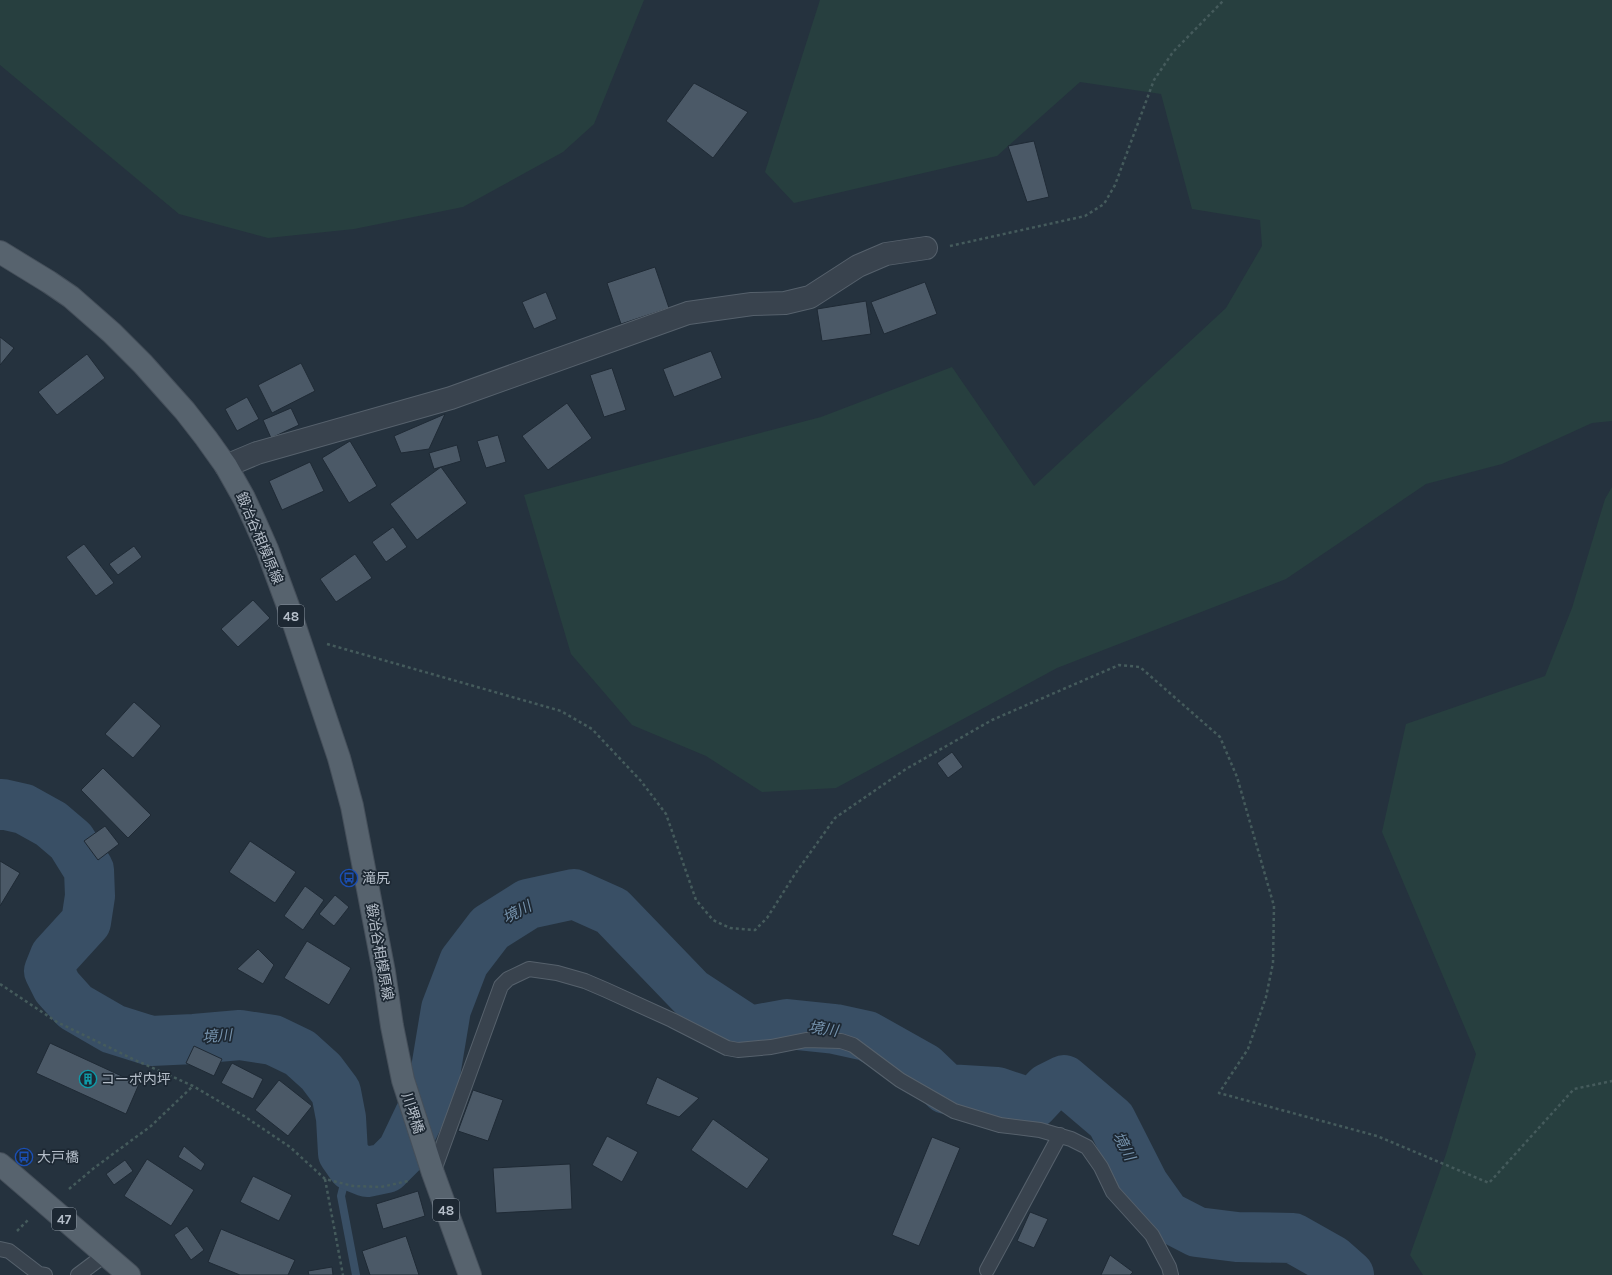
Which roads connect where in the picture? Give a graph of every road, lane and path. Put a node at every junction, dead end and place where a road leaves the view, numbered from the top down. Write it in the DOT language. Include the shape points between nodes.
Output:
graph roads {
  1 [pos="1224,0"];
  2 [pos="926,248"];
  3 [pos="0,252"];
  4 [pos="226,466"];
  5 [pos="299,639"];
  6 [pos="0,984"];
  7 [pos="403,1080"];
  8 [pos="1612,1081"];
  9 [pos="193,1086"];
  10 [pos="1060,1135"];
  11 [pos="0,1164"];
  12 [pos="433,1173"];
  13 [pos="325,1179"];
  14 [pos="49,1206"];
  15 [pos="0,1249"];
  16 [pos="106,1254"];
  17 [pos="987,1270"];
  18 [pos="45,1275"];
  19 [pos="78,1275"];
  20 [pos="129,1275"];
  21 [pos="343,1275"];
  22 [pos="470,1275"];
  23 [pos="1171,1275"];
  1 -- 2 [label="path" via="1173,52 1154,80 1115,185 1104,204 1085,216 955,246"];
  2 -- 4 [label="street" via="886,254 858,266 810,297 785,303 752,304 688,313 451,398 257,453"];
  3 -- 4 [label="main road, 鍛冶谷相模原線 / 48" via="71,297 112,333 185,411"];
  4 -- 5 [label="main road, 鍛冶谷相模原線 / 48" via="267,549"];
  5 -- 7 [label="main road, 鍛冶谷相模原線 / 48" via="339,758 352,806"];
  5 -- 8 [label="path" via="320,642 562,712 592,729 641,781 666,814 696,900 713,920 730,928 755,930 767,918 835,818 906,769 992,720 1119,665 1140,667 1220,737 1237,777 1274,906 1273,963 1266,998 1248,1049 1219,1093 1377,1136 1489,1183 1574,1089"];
  6 -- 9 [label="path" via="57,1022"];
  7 -- 12 [label="main road, 川堺橋 / 48"];
  9 -- 13 [label="path" via="290,1147"];
  9 -- 14 [label="path" via="151,1126 94,1168"];
  10 -- 12 [label="lane" via="1000,1125 954,1111 900,1080 853,1045 841,1041 806,1040 749,1050 727,1048 592,984 557,973 529,969 508,979 501,986"];
  10 -- 17 [label="lane"];
  10 -- 23 [label="lane" via="1080,1142 1086,1147 1101,1167 1113,1192 1152,1235"];
  11 -- 14 [label="main road, 47"];
  12 -- 13 [label="path" via="381,1188 353,1186"];
  12 -- 22 [label="main road, 48"];
  13 -- 21 [label="path"];
  14 -- 16 [label="main road, 47"];
  15 -- 18 [label="lane" via="9,1251 39,1274"];
  16 -- 19 [label="lane"];
  16 -- 20 [label="main road, 47"];
}
